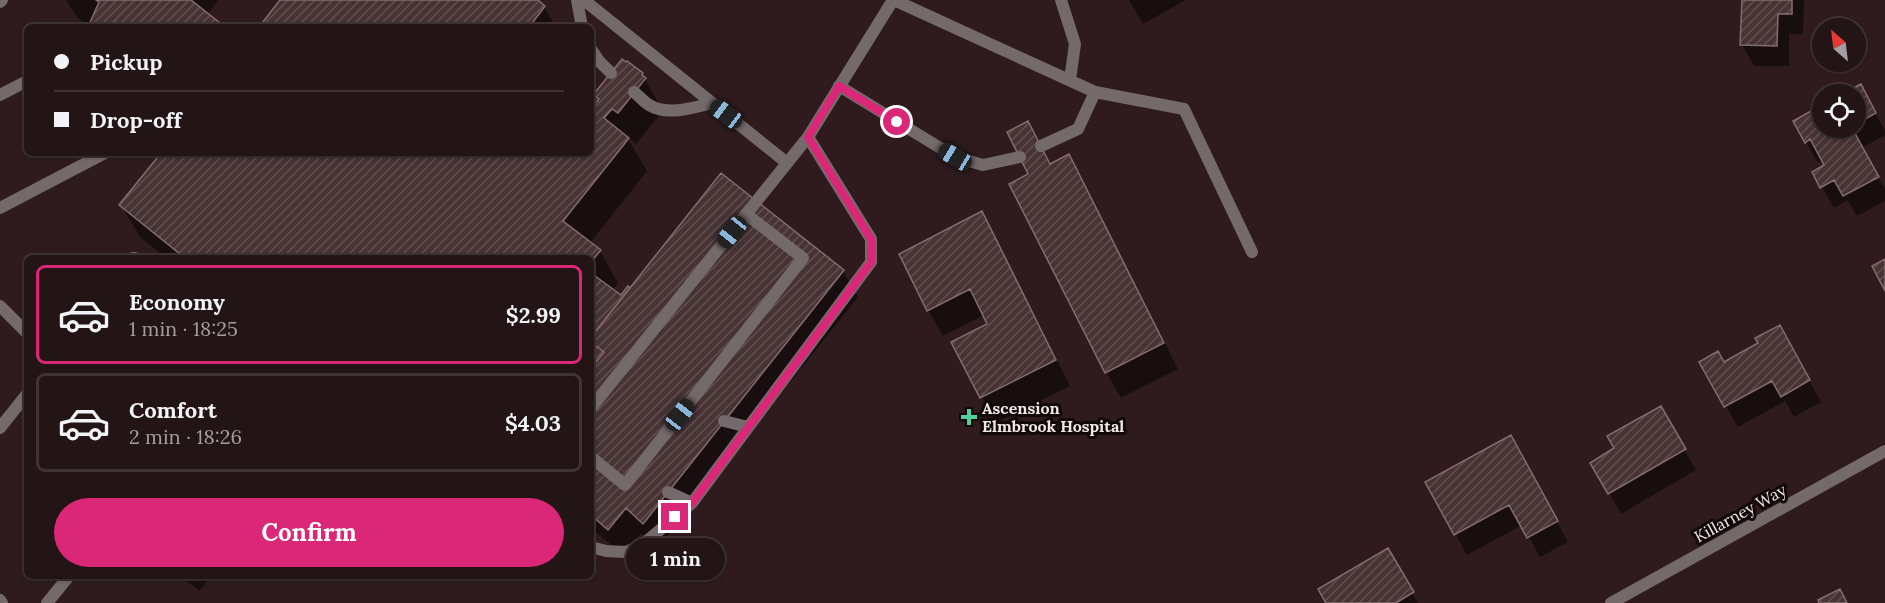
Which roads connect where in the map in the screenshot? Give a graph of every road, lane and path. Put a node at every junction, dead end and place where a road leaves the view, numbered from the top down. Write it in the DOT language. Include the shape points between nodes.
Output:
graph roads {
  1 [pos="577,0"];
  2 [pos="584,0"];
  3 [pos="893,0"];
  4 [pos="1061,0"];
  5 [pos="581,24"];
  6 [pos="594,54"];
  7 [pos="611,73"];
  8 [pos="1070,80"];
  9 [pos="24,83"];
  10 [pos="839,86"];
  11 [pos="634,92"];
  12 [pos="1095,92"];
  13 [pos="0,95"];
  14 [pos="712,103"];
  15 [pos="808,137"];
  16 [pos="1041,146"];
  17 [pos="99,156"];
  18 [pos="1020,157"];
  19 [pos="787,163"];
  20 [pos="0,208"];
  21 [pos="746,214"];
  22 [pos="1252,252"];
  23 [pos="0,306"];
  24 [pos="24,330"];
  25 [pos="24,398"];
  26 [pos="594,404"];
  27 [pos="724,422"];
  28 [pos="748,427"];
  29 [pos="0,428"];
  30 [pos="1885,451"];
  31 [pos="594,459"];
  32 [pos="668,492"];
  33 [pos="692,503"];
  34 [pos="594,548"];
  35 [pos="67,579"];
  36 [pos="47,603"];
  37 [pos="1611,603"];
  1 -- 5 [label="street"];
  2 -- 14 [label="street"];
  3 -- 8 [label="street"];
  3 -- 10 [label="street"];
  4 -- 8 [label="street" via="1075,44"];
  6 -- 7 [label="street"];
  8 -- 12 [label="street"];
  9 -- 13 [label="street"];
  10 -- 15 [label="street"];
  10 -- 18 [label="street" via="955,157 983,165"];
  11 -- 14 [label="street" via="650,106 668,110"];
  12 -- 16 [label="street" via="1078,129"];
  12 -- 22 [label="street" via="1184,109"];
  14 -- 19 [label="street"];
  15 -- 19 [label="street"];
  15 -- 28 [label="street" via="871,239 871,262"];
  17 -- 20 [label="street"];
  19 -- 21 [label="street"];
  21 -- 26 [label="street"];
  21 -- 31 [label="street" via="803,258 624,484"];
  23 -- 24 [label="street"];
  25 -- 29 [label="street"];
  27 -- 28 [label="street"];
  28 -- 33 [label="street"];
  30 -- 37 [label="street, Killarney Way"];
  32 -- 33 [label="street"];
  33 -- 34 [label="street" via="642,545 626,552"];
  35 -- 36 [label="street"];
}
